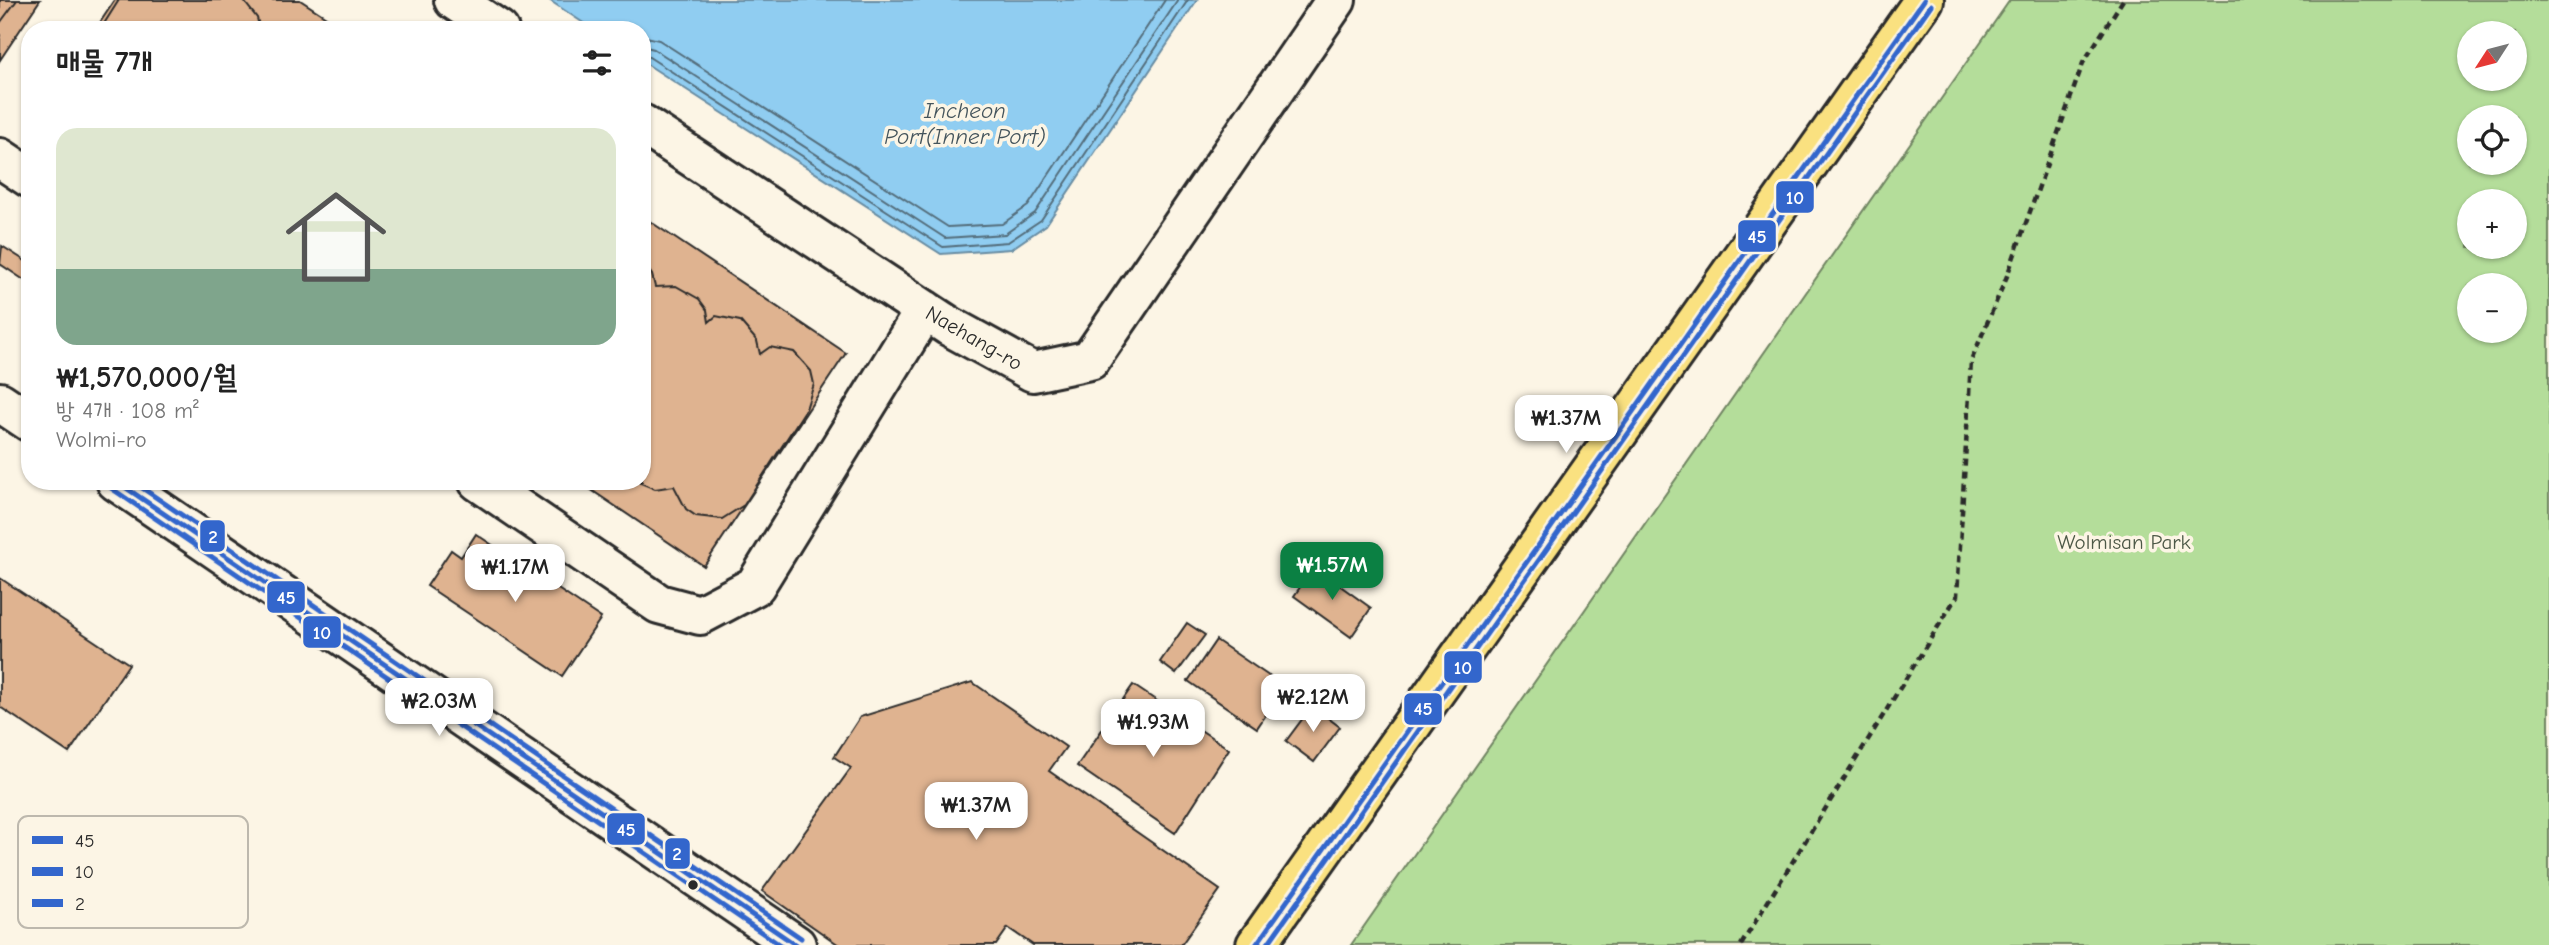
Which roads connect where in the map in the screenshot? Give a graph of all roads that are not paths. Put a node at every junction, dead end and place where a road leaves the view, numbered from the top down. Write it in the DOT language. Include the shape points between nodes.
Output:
graph roads {
  1 [pos="454,0"];
  2 [pos="1336,0"];
  3 [pos="1924,0"];
  4 [pos="486,21"];
  5 [pos="651,130"];
  6 [pos="0,158"];
  7 [pos="21,172"];
  8 [pos="925,310"];
  9 [pos="0,402"];
  10 [pos="21,416"];
  11 [pos="129,490"];
  12 [pos="491,490"];
  13 [pos="796,945"];
  14 [pos="1256,945"];
  1 -- 4 [label="street"];
  2 -- 8 [label="street, Naehang-ro" via="1090,360 1033,372"];
  3 -- 14 [label="main road"];
  5 -- 8 [label="street, Naehang-ro"];
  6 -- 7 [label="street"];
  8 -- 12 [label="street" via="755,586 700,615 659,604"];
  9 -- 10 [label="street"];
  11 -- 13 [label="street"];
}
